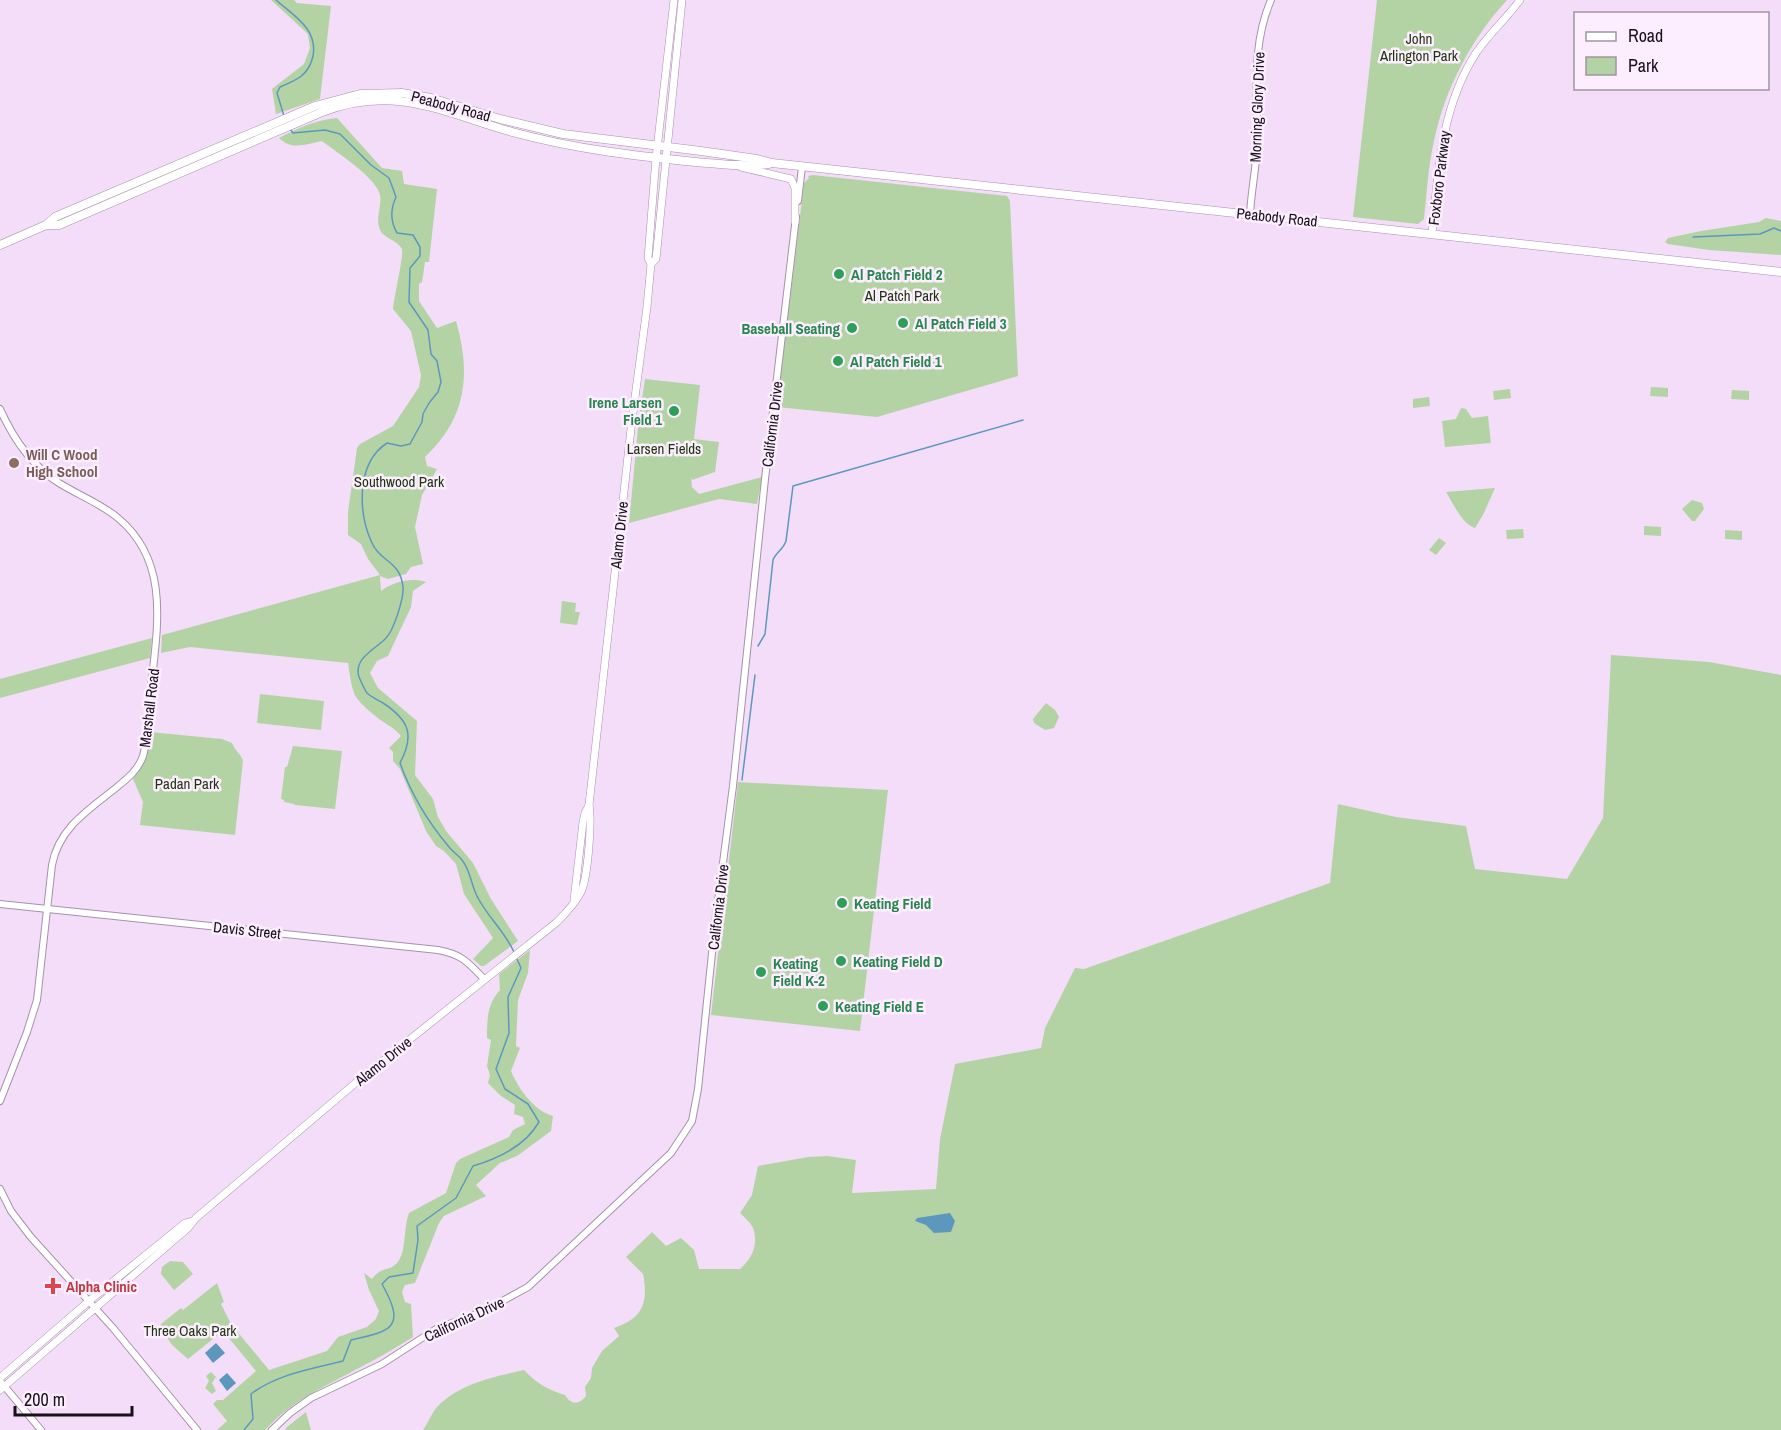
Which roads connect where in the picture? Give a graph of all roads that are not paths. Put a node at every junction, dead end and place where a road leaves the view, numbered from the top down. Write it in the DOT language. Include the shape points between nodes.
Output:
graph roads {
  1 [pos="674,0"];
  2 [pos="682,0"];
  3 [pos="1271,0"];
  4 [pos="1520,0"];
  5 [pos="299,117"];
  6 [pos="662,147"];
  7 [pos="660,158"];
  8 [pos="772,163"];
  9 [pos="735,165"];
  10 [pos="802,167"];
  11 [pos="1250,215"];
  12 [pos="795,222"];
  13 [pos="1432,234"];
  14 [pos="0,245"];
  15 [pos="1781,272"];
  16 [pos="0,409"];
  17 [pos="589,805"];
  18 [pos="585,813"];
  19 [pos="586,861"];
  20 [pos="574,901"];
  21 [pos="0,904"];
  22 [pos="48,909"];
  23 [pos="484,979"];
  24 [pos="0,1101"];
  25 [pos="0,1189"];
  26 [pos="192,1221"];
  27 [pos="89,1301"];
  28 [pos="95,1308"];
  29 [pos="1,1384"];
  30 [pos="41,1430"];
  31 [pos="197,1430"];
  32 [pos="272,1430"];
  1 -- 6 [label="main road, Alamo Drive"];
  2 -- 6 [label="main road, Alamo Drive"];
  3 -- 11 [label="street, Morning Glory Drive" via="1257,58 1257,142"];
  4 -- 13 [label="main road, Foxboro Parkway" via="1476,53 1456,95 1441,150"];
  5 -- 6 [label="main road, Peabody Road" via="330,101 351,96 402,93 541,130"];
  5 -- 7 [label="main road, Peabody Road" via="356,102 402,100 546,140"];
  5 -- 14 [label="main road, Peabody Road" via="58,225 46,225"];
  6 -- 7 [label="main road, Alamo Drive"];
  6 -- 8 [label="main road, Peabody Road"];
  7 -- 9 [label="main road, Peabody Road"];
  7 -- 17 [label="main road, Alamo Drive"];
  8 -- 9 [label="main road, Peabody Road"];
  8 -- 10 [label="main road, Peabody Road"];
  9 -- 12 [label="main road" via="791,179 795,188"];
  10 -- 11 [label="main road, Peabody Road"];
  10 -- 12 [label="street, California Drive"];
  11 -- 13 [label="main road, Peabody Road"];
  12 -- 32 [label="street, California Drive" via="692,1121 671,1153 528,1287 484,1311 436,1329 382,1364 311,1398"];
  13 -- 15 [label="main road, Peabody Road"];
  16 -- 22 [label="street, Marshall Road" via="14,436 40,468 124,524 146,557 158,597 143,756 131,775 62,836 54,856"];
  17 -- 18 [label="main road, Alamo Drive"];
  17 -- 19 [label="main road, Alamo Drive"];
  18 -- 19 [label="main road"];
  18 -- 20 [label="main road, Alamo Drive"];
  19 -- 20 [label="main road, Alamo Drive" via="581,892"];
  20 -- 23 [label="main road, Alamo Drive" via="557,922"];
  21 -- 22 [label="street, Davis Street"];
  22 -- 23 [label="street, Davis Street" via="438,950 458,955"];
  22 -- 24 [label="street, Marshall Road" via="36,1006"];
  23 -- 26 [label="main road, Alamo Drive"];
  25 -- 27 [label="street" via="21,1225"];
  26 -- 27 [label="main road, Alamo Drive"];
  26 -- 28 [label="main road, Alamo Drive"];
  27 -- 28 [label="street"];
  27 -- 29 [label="main road, Alamo Drive"];
  28 -- 29 [label="main road, Alamo Drive"];
  28 -- 31 [label="street"];
  29 -- 30 [label="street"];
}
